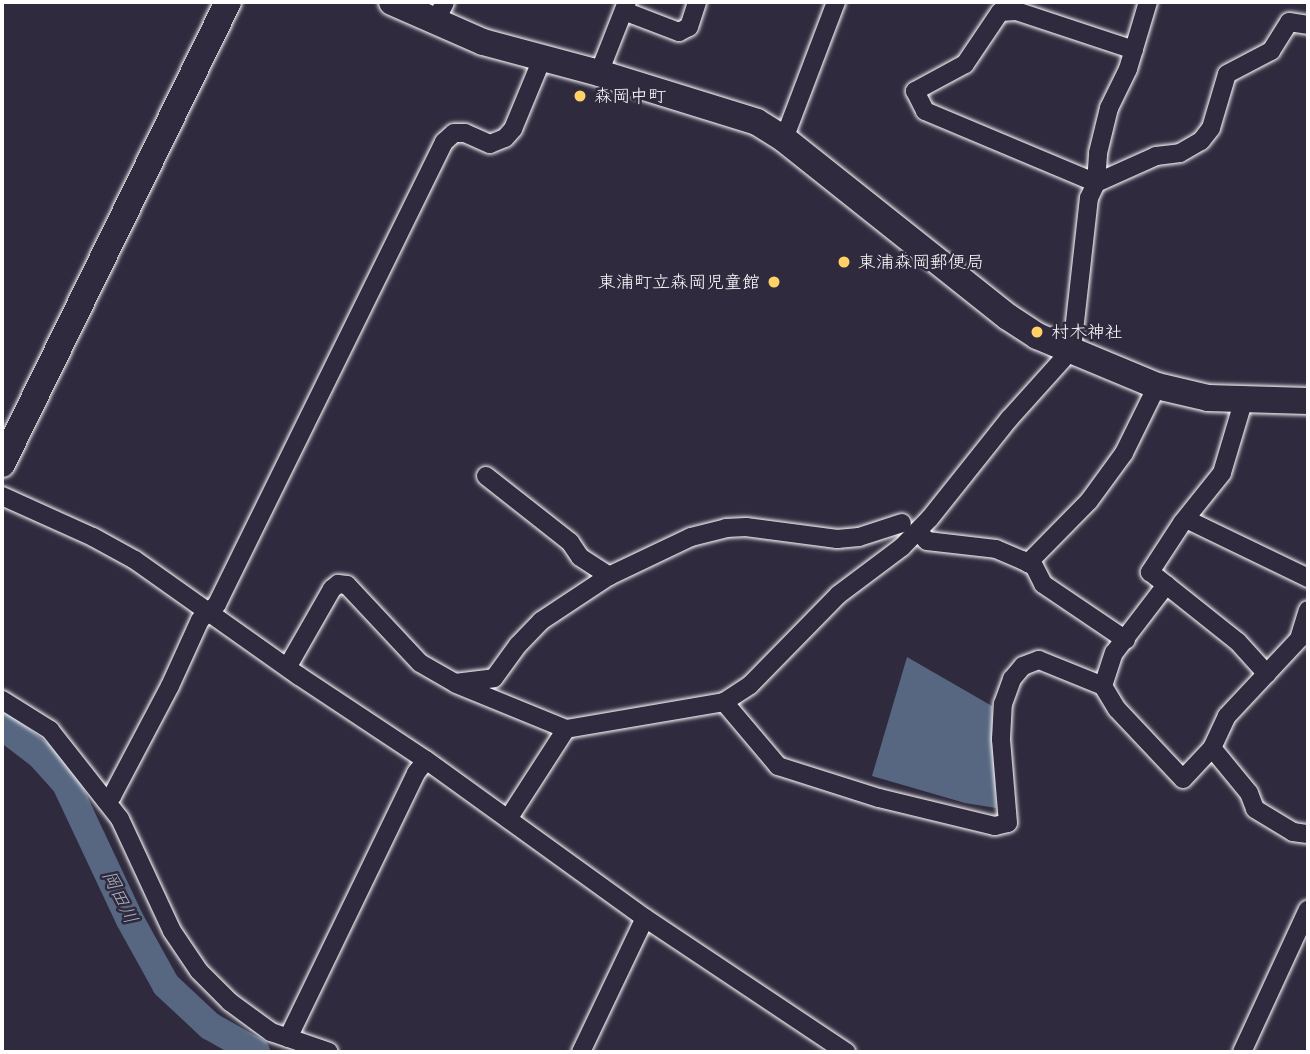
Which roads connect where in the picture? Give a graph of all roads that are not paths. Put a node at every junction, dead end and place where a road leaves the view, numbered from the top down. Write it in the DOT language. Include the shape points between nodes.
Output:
graph roads {
  1 [pos="228,2"];
  2 [pos="392,2"];
  3 [pos="697,2"];
  4 [pos="836,2"];
  5 [pos="1148,2"];
  6 [pos="625,6"];
  7 [pos="440,12"];
  8 [pos="1308,25"];
  9 [pos="1134,50"];
  10 [pos="542,59"];
  11 [pos="599,73"];
  12 [pos="784,139"];
  13 [pos="1096,183"];
  14 [pos="1072,349"];
  15 [pos="1157,386"];
  16 [pos="1244,398"];
  17 [pos="1308,401"];
  18 [pos="2,464"];
  19 [pos="486,476"];
  20 [pos="2,496"];
  21 [pos="1186,519"];
  22 [pos="910,527"];
  23 [pos="1028,563"];
  24 [pos="609,576"];
  25 [pos="1308,578"];
  26 [pos="1166,585"];
  27 [pos="1308,610"];
  28 [pos="207,612"];
  29 [pos="1126,640"];
  30 [pos="288,666"];
  31 [pos="1267,674"];
  32 [pos="455,683"];
  33 [pos="1103,686"];
  34 [pos="2,700"];
  35 [pos="724,702"];
  36 [pos="566,729"];
  37 [pos="1212,748"];
  38 [pos="426,760"];
  39 [pos="106,801"];
  40 [pos="508,819"];
  41 [pos="1308,834"];
  42 [pos="1308,909"];
  43 [pos="645,918"];
  44 [pos="288,1038"];
  45 [pos="330,1052"];
  46 [pos="581,1052"];
  47 [pos="846,1052"];
  48 [pos="1242,1052"];
  1 -- 18 [label="street"];
  2 -- 7 [label="street"];
  3 -- 6 [label="street" via="689,26 679,32"];
  4 -- 12 [label="street"];
  5 -- 9 [label="street"];
  6 -- 11 [label="street"];
  7 -- 10 [label="street" via="483,42"];
  8 -- 13 [label="street" via="1289,22 1271,51 1227,74 1212,128 1201,141"];
  9 -- 13 [label="street" via="1109,108"];
  9 -- 13 [label="street" via="1016,11 1000,12 965,64 915,91 926,111"];
  10 -- 11 [label="street"];
  10 -- 28 [label="street" via="505,138 490,144 454,133 444,142 217,604"];
  11 -- 12 [label="street" via="757,122"];
  12 -- 14 [label="street" via="1008,317 1037,336"];
  13 -- 14 [label="street" via="1089,198"];
  14 -- 15 [label="street"];
  14 -- 22 [label="street"];
  15 -- 16 [label="street" via="1208,398"];
  15 -- 23 [label="street" via="1124,453 1096,492"];
  16 -- 17 [label="street"];
  16 -- 21 [label="street" via="1222,473"];
  19 -- 24 [label="street" via="570,542 580,557"];
  20 -- 28 [label="street" via="112,547"];
  21 -- 25 [label="street"];
  21 -- 26 [label="street" via="1150,572"];
  22 -- 23 [label="street" via="927,541 996,549"];
  22 -- 24 [label="street" via="837,539 726,528 679,541"];
  22 -- 35 [label="street" via="902,547 838,594 750,685"];
  23 -- 29 [label="street" via="1043,584"];
  24 -- 32 [label="street" via="527,634 494,678"];
  26 -- 29 [label="street"];
  26 -- 31 [label="street" via="1238,642"];
  27 -- 31 [label="street" via="1299,639"];
  28 -- 30 [label="street"];
  28 -- 39 [label="street"];
  29 -- 33 [label="street" via="1114,653"];
  30 -- 32 [label="street" via="332,589 343,584 420,663"];
  30 -- 38 [label="street"];
  31 -- 37 [label="street" via="1227,716"];
  32 -- 36 [label="street"];
  33 -- 35 [label="street" via="1039,660 1023,666 1012,679 1003,704 1002,739 1008,823 995,825 878,798 778,766"];
  33 -- 37 [label="street" via="1117,709 1183,779"];
  34 -- 39 [label="street" via="50,730"];
  35 -- 36 [label="street"];
  36 -- 40 [label="street"];
  37 -- 41 [label="street" via="1249,793 1255,809 1293,832"];
  38 -- 40 [label="street"];
  38 -- 44 [label="street"];
  39 -- 44 [label="street" via="132,840 172,931 199,971 251,1018"];
  40 -- 43 [label="street"];
  42 -- 48 [label="street"];
  43 -- 46 [label="street"];
  43 -- 47 [label="street"];
  44 -- 45 [label="street"];
}
